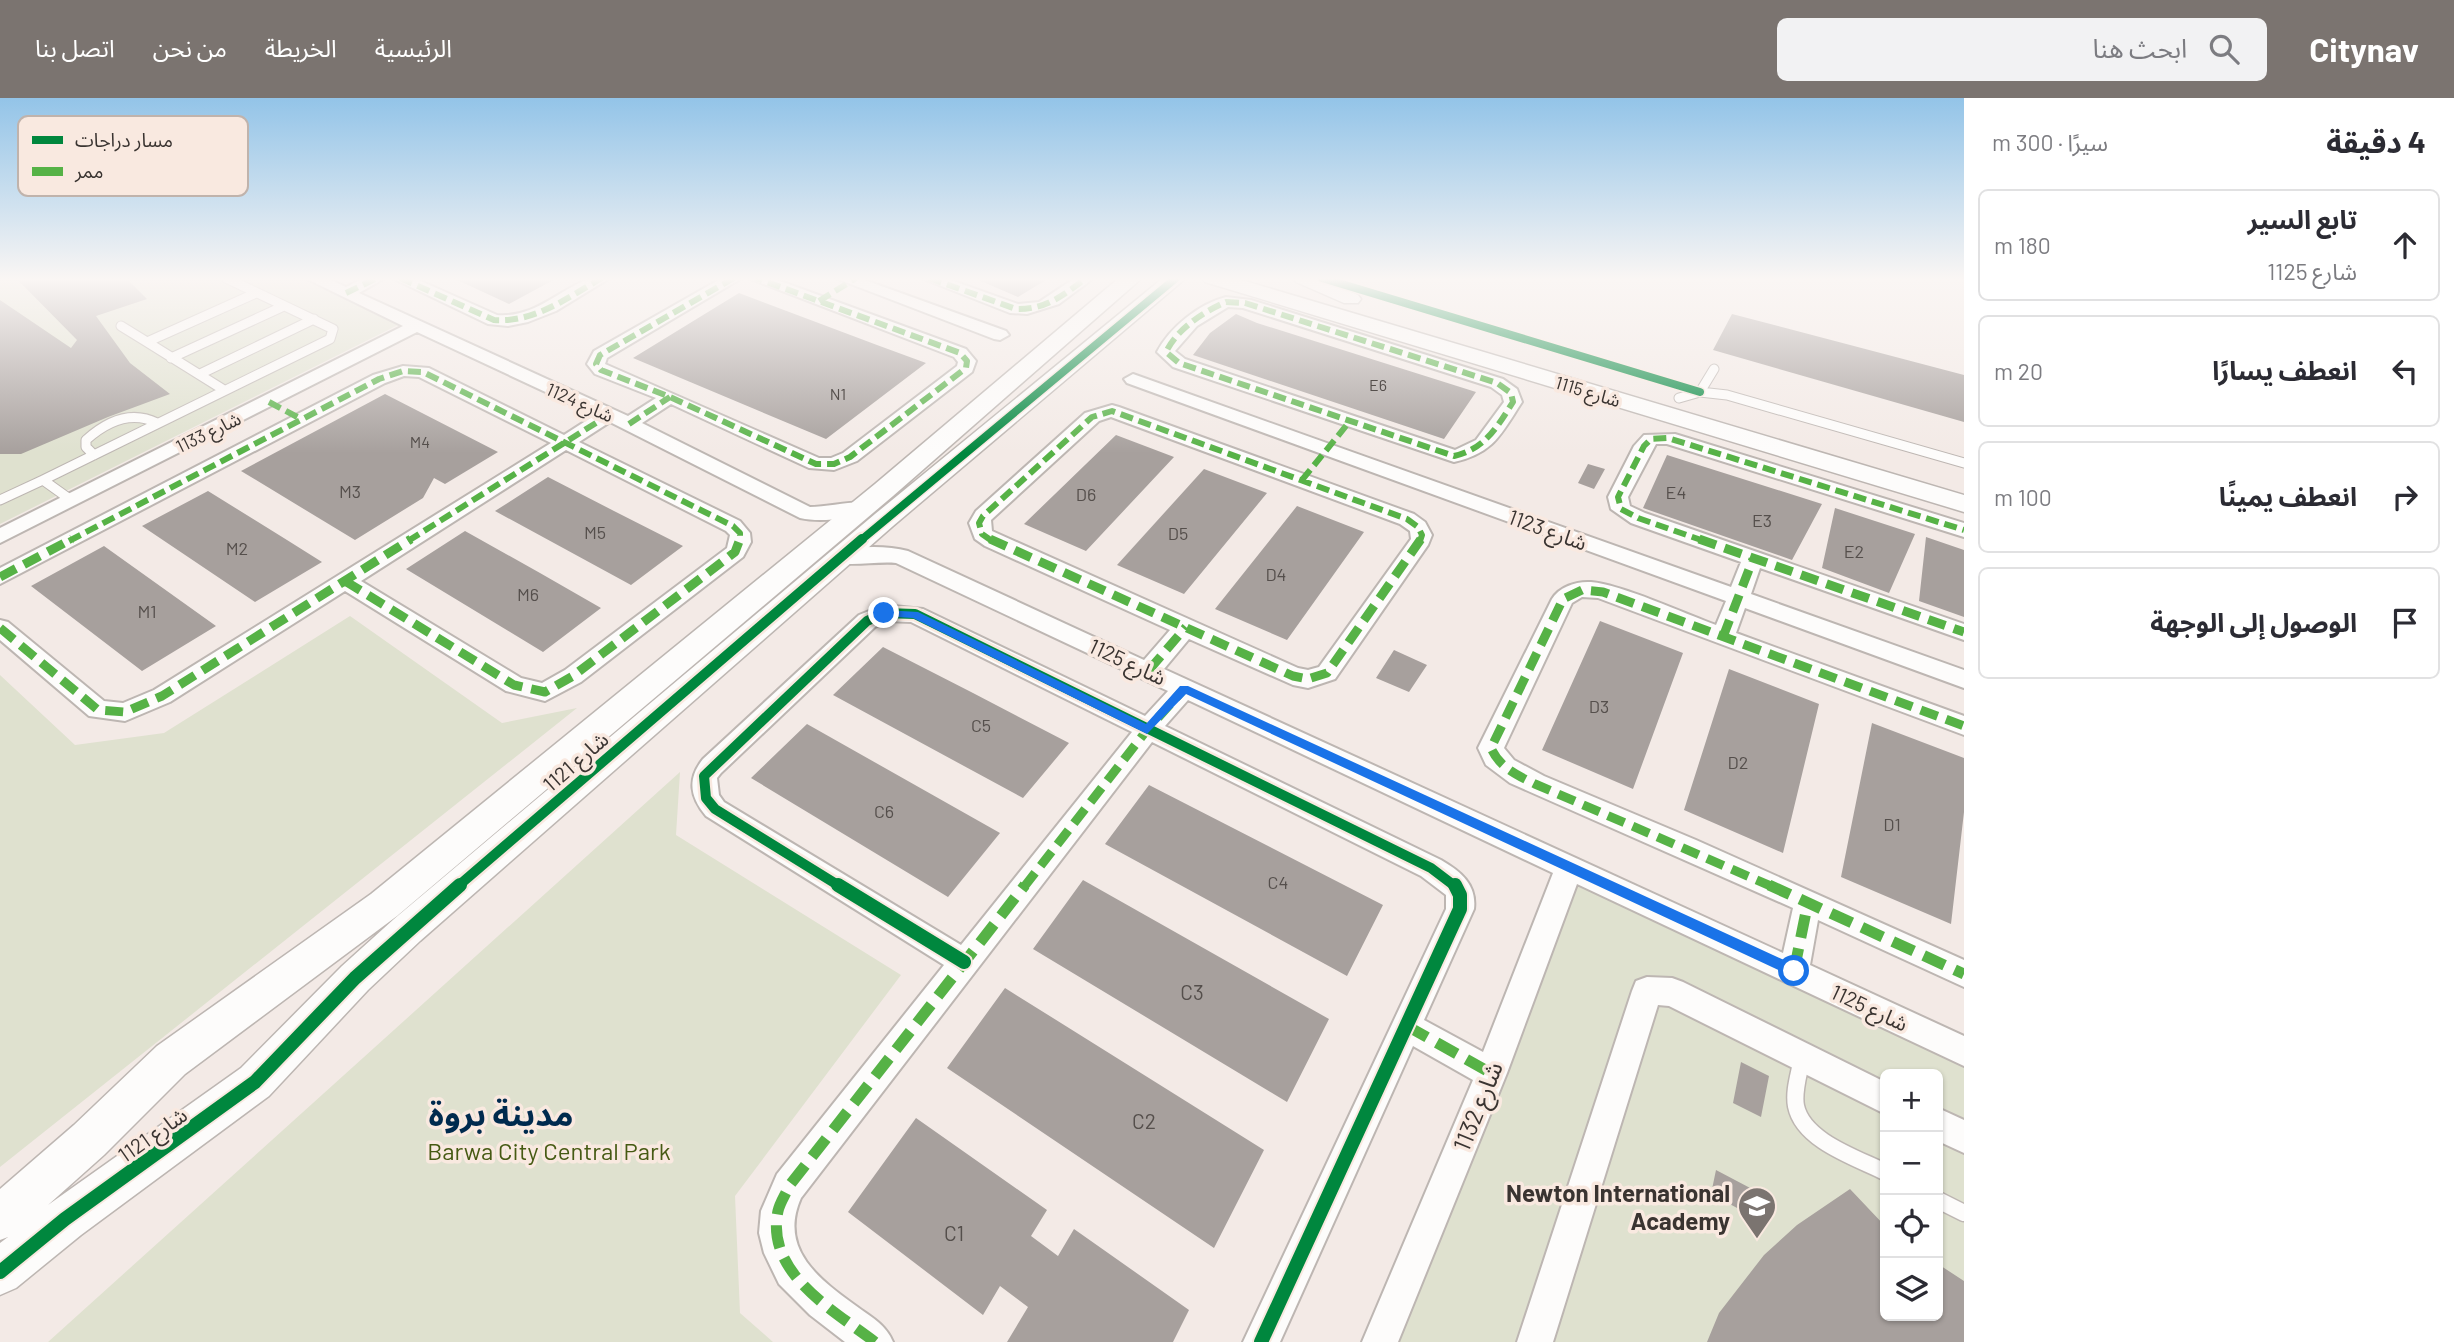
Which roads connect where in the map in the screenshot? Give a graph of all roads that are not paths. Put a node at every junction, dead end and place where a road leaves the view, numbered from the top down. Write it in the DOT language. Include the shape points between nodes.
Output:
graph roads {
  1 [pos="137,336"];
  2 [pos="160,336"];
  3 [pos="219,336"];
  4 [pos="279,336"];
  5 [pos="331,336"];
  6 [pos="397,336"];
  7 [pos="437,336"];
  8 [pos="633,336"];
  9 [pos="914,336"];
  10 [pos="1081,336"];
  11 [pos="1179,336"];
  12 [pos="1349,336"];
  13 [pos="1417,336"];
  14 [pos="1441,336"];
  15 [pos="1473,336"];
  16 [pos="147,342"];
  17 [pos="171,358"];
  18 [pos="1568,365"];
  19 [pos="1714,369"];
  20 [pos="200,374"];
  21 [pos="1133,379"];
  22 [pos="224,390"];
  23 [pos="1689,395"];
  24 [pos="670,397"];
  25 [pos="269,402"];
  26 [pos="607,416"];
  27 [pos="301,419"];
  28 [pos="1350,421"];
  29 [pos="158,423"];
  30 [pos="629,424"];
  31 [pos="565,443"];
  32 [pos="1327,449"];
  33 [pos="94,454"];
  34 [pos="1964,464"];
  35 [pos="43,480"];
  36 [pos="1302,480"];
  37 [pos="1964,484"];
  38 [pos="0,500"];
  39 [pos="71,500"];
  40 [pos="1964,505"];
  41 [pos="807,513"];
  42 [pos="873,514"];
  43 [pos="1964,530"];
  44 [pos="0,536"];
  45 [pos="828,552"];
  46 [pos="900,556"];
  47 [pos="1753,559"];
  48 [pos="0,577"];
  49 [pos="345,580"];
  50 [pos="1738,597"];
  51 [pos="1186,627"];
  52 [pos="0,628"];
  53 [pos="1964,632"];
  54 [pos="1723,637"];
  55 [pos="1149,670"];
  56 [pos="1964,679"];
  57 [pos="1184,688"];
  58 [pos="1964,726"];
  59 [pos="1147,730"];
  60 [pos="1569,868"];
  61 [pos="1808,902"];
  62 [pos="964,962"];
  63 [pos="1794,971"];
  64 [pos="1964,974"];
  65 [pos="1407,1026"];
  66 [pos="1964,1051"];
  67 [pos="1802,1057"];
  68 [pos="1491,1073"];
  69 [pos="1880,1096"];
  70 [pos="1943,1126"];
  71 [pos="1964,1137"];
  72 [pos="1880,1169"];
  73 [pos="1943,1202"];
  74 [pos="1964,1213"];
  75 [pos="0,1218"];
  76 [pos="0,1272"];
  77 [pos="875,1342"];
  78 [pos="1261,1342"];
  79 [pos="1380,1342"];
  80 [pos="1535,1342"];
  1 -- 16 [label="lane"];
  2 -- 16 [label="lane"];
  3 -- 17 [label="lane"];
  4 -- 20 [label="lane"];
  5 -- 22 [label="lane"];
  6 -- 25 [label="street, شارع 1133"];
  7 -- 26 [label="street, شارع 1124"];
  8 -- 24 [label="street" via="600,355 596,364"];
  9 -- 24 [label="street" via="960,353 967,361 966,368 850,457 834,464 816,464"];
  10 -- 42 [label="street, شارع 1121"];
  11 -- 28 [label="street" via="1166,352 1179,363"];
  12 -- 28 [label="street" via="1497,383 1511,393 1513,402 1481,448 1467,455 1454,456"];
  13 -- 40 [label="street, شارع 1115"];
  14 -- 18 [label="street"];
  15 -- 18 [label="street, شارع 1115"];
  16 -- 17 [label="lane"];
  17 -- 20 [label="lane"];
  18 -- 23 [label="street, شارع 1115"];
  19 -- 23 [label="lane"];
  20 -- 22 [label="lane"];
  21 -- 32 [label="street, شارع 1123"];
  22 -- 29 [label="lane"];
  23 -- 34 [label="lane" via="1727,395"];
  23 -- 37 [label="street, شارع 1115"];
  24 -- 30 [label="street"];
  25 -- 27 [label="street"];
  25 -- 39 [label="street, شارع 1133"];
  26 -- 30 [label="street, شارع 1124"];
  26 -- 31 [label="street"];
  27 -- 31 [label="street" via="390,374 415,370"];
  27 -- 48 [label="street"];
  28 -- 32 [label="street"];
  29 -- 33 [label="lane"];
  29 -- 33 [label="lane" via="138,416 113,422 86,440"];
  30 -- 41 [label="street, شارع 1124"];
  31 -- 49 [label="street"];
  31 -- 49 [label="street" via="740,533 735,552 573,676 545,692 514,685"];
  32 -- 36 [label="street"];
  32 -- 50 [label="street, شارع 1123"];
  33 -- 35 [label="lane"];
  35 -- 38 [label="lane"];
  35 -- 39 [label="lane"];
  36 -- 51 [label="street" via="1407,519 1422,535 1333,668 1322,676 1300,678"];
  36 -- 51 [label="street" via="1124,413 1106,411 1092,417 981,519 980,531 992,541"];
  39 -- 44 [label="street, شارع 1133"];
  41 -- 42 [label="street, شارع 1124"];
  41 -- 45 [label="street"];
  42 -- 45 [label="street, شارع 1121"];
  42 -- 46 [label="street"];
  43 -- 47 [label="street" via="1668,438 1651,439 1618,497 1621,509"];
  45 -- 46 [label="street, شارع 1125"];
  45 -- 75 [label="street, شارع 1121" via="384,905 171,1060"];
  45 -- 76 [label="street, شارع 1121" via="355,978 255,1082 65,1219"];
  46 -- 55 [label="street, شارع 1125"];
  47 -- 50 [label="street"];
  47 -- 53 [label="street"];
  49 -- 52 [label="street" via="162,696 125,712 98,710"];
  50 -- 54 [label="street"];
  50 -- 56 [label="street, شارع 1123"];
  51 -- 55 [label="street"];
  54 -- 58 [label="street"];
  54 -- 61 [label="street" via="1603,592 1586,589 1571,593 1557,611 1494,740 1492,754 1517,774"];
  55 -- 57 [label="street, شارع 1125"];
  57 -- 59 [label="street"];
  57 -- 60 [label="street, شارع 1125"];
  59 -- 62 [label="street"];
  59 -- 62 [label="street" via="915,614 884,613 867,621 704,776 706,798 715,809"];
  59 -- 65 [label="street" via="1431,867 1457,886 1460,909"];
  60 -- 63 [label="street, شارع 1125"];
  60 -- 68 [label="street, شارع 1132"];
  61 -- 63 [label="street"];
  61 -- 64 [label="street"];
  62 -- 77 [label="street" via="789,1186 778,1211 782,1257 795,1278"];
  63 -- 66 [label="street, شارع 1125"];
  65 -- 68 [label="street"];
  65 -- 78 [label="street"];
  67 -- 69 [label="street"];
  67 -- 72 [label="lane" via="1796,1107 1805,1124 1821,1139"];
  67 -- 80 [label="street" via="1672,992 1647,990"];
  68 -- 79 [label="street, شارع 1132"];
  70 -- 71 [label="street"];
  73 -- 74 [label="lane"];
}
